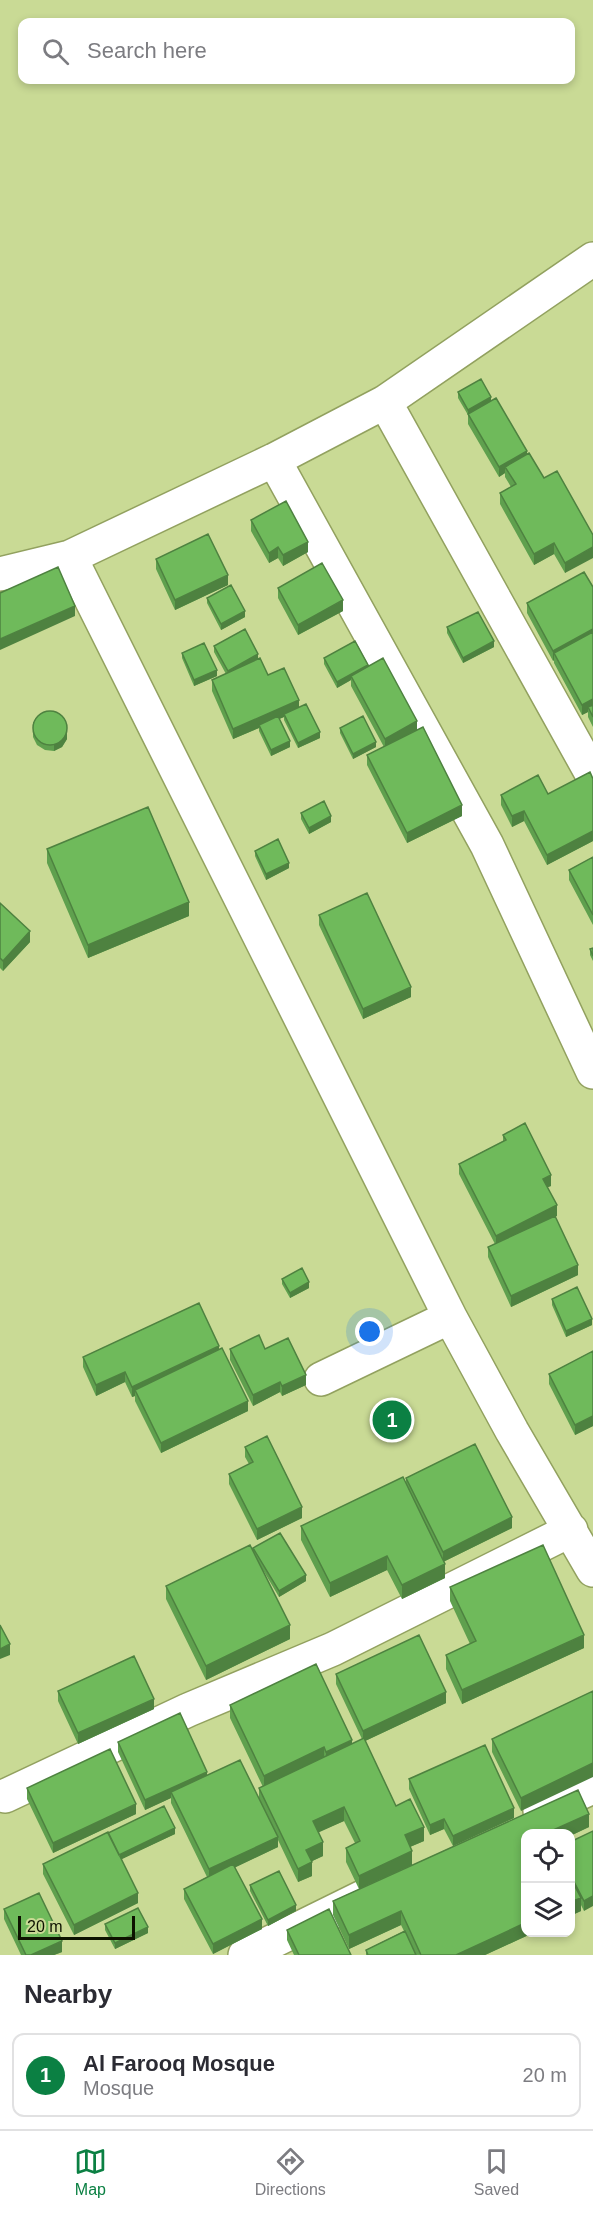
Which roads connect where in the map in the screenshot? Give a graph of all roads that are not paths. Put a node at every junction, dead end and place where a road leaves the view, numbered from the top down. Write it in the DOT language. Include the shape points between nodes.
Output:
graph roads {
  1 [pos="593,259"];
  2 [pos="385,402"];
  3 [pos="274,460"];
  4 [pos="70,557"];
  5 [pos="0,574"];
  6 [pos="593,776"];
  7 [pos="593,1072"];
  8 [pos="450,1317"];
  9 [pos="321,1379"];
  10 [pos="571,1530"];
  11 [pos="593,1570"];
  12 [pos="593,1787"];
  13 [pos="5,1797"];
  14 [pos="510,1825"];
  15 [pos="404,1876"];
  16 [pos="245,1955"];
  1 -- 2 [label="street"];
  2 -- 3 [label="street"];
  2 -- 6 [label="street"];
  3 -- 4 [label="street"];
  3 -- 7 [label="street" via="487,845"];
  4 -- 5 [label="street"];
  4 -- 8 [label="street"];
  8 -- 9 [label="street"];
  8 -- 10 [label="street"];
  10 -- 11 [label="street"];
  10 -- 13 [label="street" via="333,1649 188,1710"];
  12 -- 14 [label="street"];
  15 -- 16 [label="street"];
}
